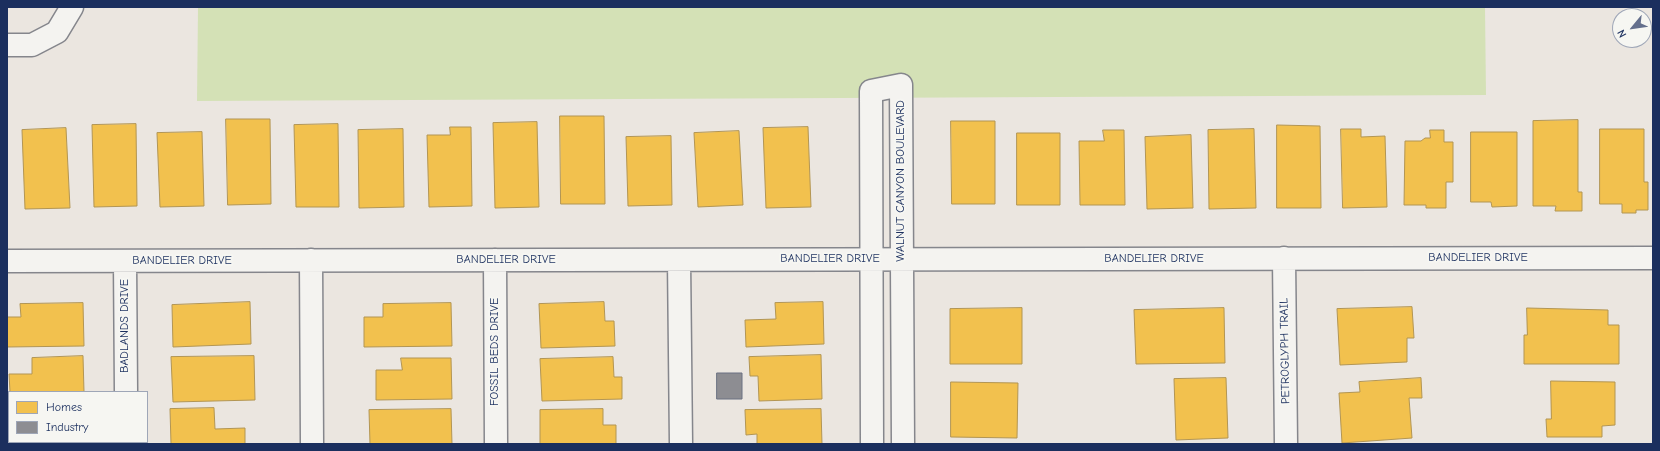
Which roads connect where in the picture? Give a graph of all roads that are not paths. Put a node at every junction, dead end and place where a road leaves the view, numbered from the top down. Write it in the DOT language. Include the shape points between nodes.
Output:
graph roads {
  1 [pos="72,7"];
  2 [pos="7,45"];
  3 [pos="1284,258"];
  4 [pos="1653,258"];
  5 [pos="872,259"];
  6 [pos="902,259"];
  7 [pos="311,260"];
  8 [pos="495,260"];
  9 [pos="679,260"];
  10 [pos="7,261"];
  11 [pos="125,261"];
  12 [pos="126,391"];
  13 [pos="312,444"];
  14 [pos="496,444"];
  15 [pos="681,444"];
  16 [pos="872,444"];
  17 [pos="903,444"];
  18 [pos="1286,444"];
  1 -- 2 [label="street" via="57,32 32,45"];
  3 -- 4 [label="street, BANDELIER DRIVE"];
  3 -- 6 [label="street, BANDELIER DRIVE"];
  3 -- 18 [label="street, PETROGLYPH TRAIL"];
  5 -- 6 [label="street, BANDELIER DRIVE"];
  5 -- 6 [label="street, WALNUT CANYON BOULEVARD" via="870,92 901,85"];
  5 -- 9 [label="street, BANDELIER DRIVE"];
  5 -- 16 [label="street, WALNUT CANYON BOULEVARD"];
  6 -- 17 [label="street, WALNUT CANYON BOULEVARD"];
  7 -- 8 [label="street, BANDELIER DRIVE"];
  7 -- 11 [label="street, BANDELIER DRIVE"];
  7 -- 13 [label="street"];
  8 -- 9 [label="street, BANDELIER DRIVE"];
  8 -- 14 [label="street, FOSSIL BEDS DRIVE"];
  9 -- 15 [label="street"];
  10 -- 11 [label="street, BANDELIER DRIVE"];
  11 -- 12 [label="street, BADLANDS DRIVE"];
}
